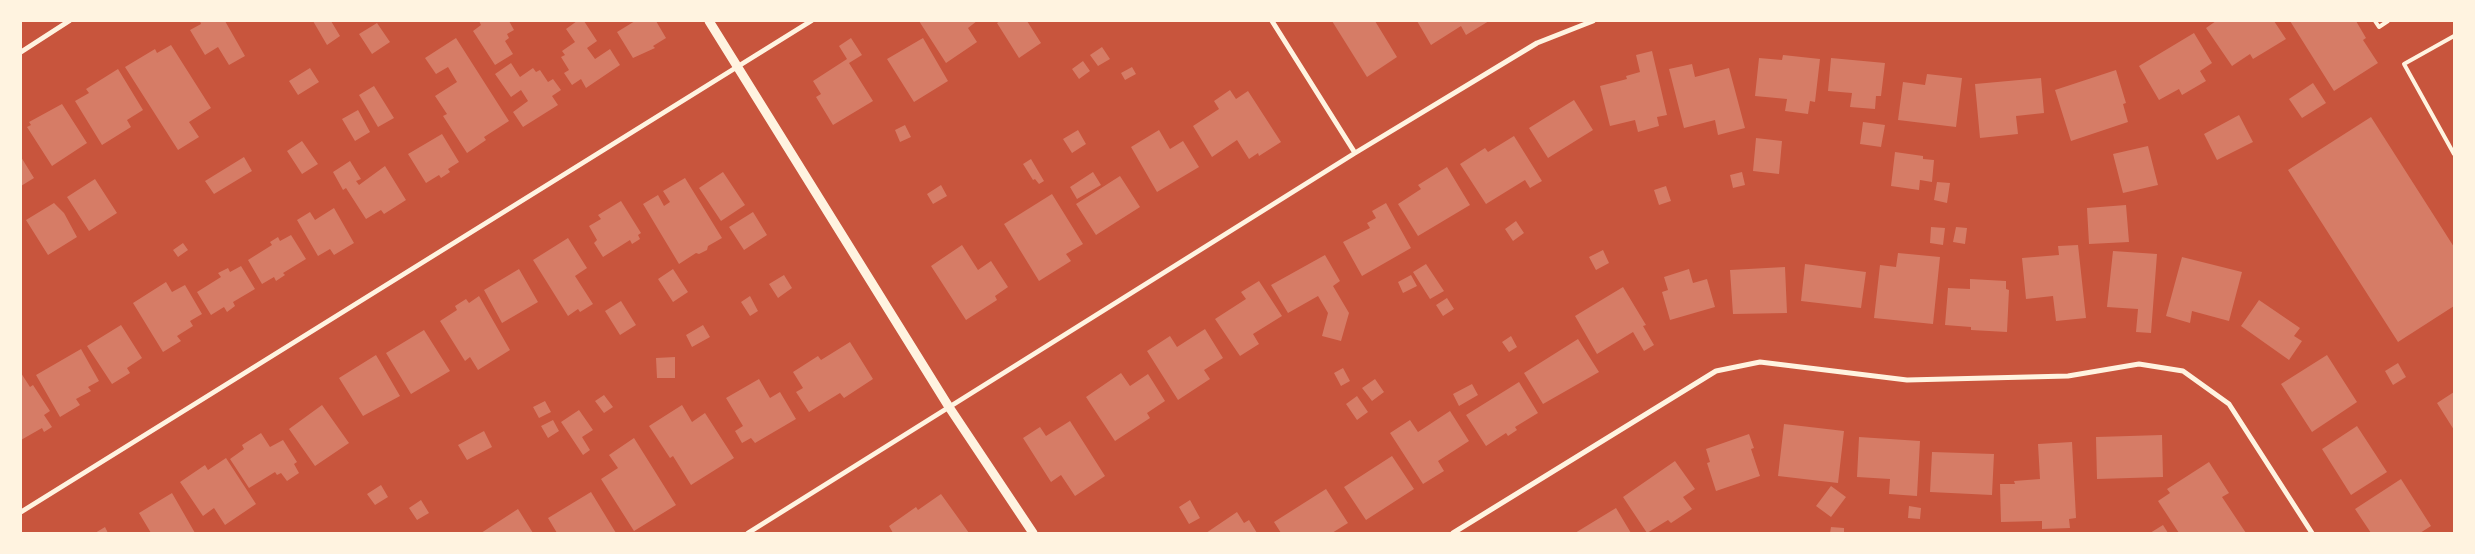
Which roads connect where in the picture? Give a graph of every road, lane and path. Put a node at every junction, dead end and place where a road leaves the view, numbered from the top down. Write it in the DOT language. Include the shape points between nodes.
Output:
graph roads {
  1 [pos="69,21"];
  2 [pos="708,21"];
  3 [pos="811,21"];
  4 [pos="1272,21"];
  5 [pos="1592,21"];
  6 [pos="2375,21"];
  7 [pos="2388,21"];
  8 [pos="2454,36"];
  9 [pos="21,52"];
  10 [pos="736,67"];
  11 [pos="1354,153"];
  12 [pos="2454,154"];
  13 [pos="949,407"];
  14 [pos="21,512"];
  15 [pos="765,522"];
  16 [pos="748,533"];
  17 [pos="756,533"];
  18 [pos="1032,533"];
  19 [pos="1453,533"];
  20 [pos="2312,533"];
  1 -- 9 [label="street"];
  2 -- 10 [label="street"];
  3 -- 10 [label="street"];
  4 -- 11 [label="street"];
  5 -- 11 [label="street" via="1537,42"];
  6 -- 7 [label="lane" via="2379,27"];
  8 -- 12 [label="lane" via="2404,64"];
  10 -- 13 [label="street"];
  10 -- 14 [label="street"];
  11 -- 13 [label="street"];
  13 -- 15 [label="street"];
  13 -- 18 [label="street"];
  15 -- 16 [label="street"];
  15 -- 17 [label="street"];
  19 -- 20 [label="street" via="1716,371 1760,362 1907,380 2068,376 2139,364 2183,371 2229,404"];
}
